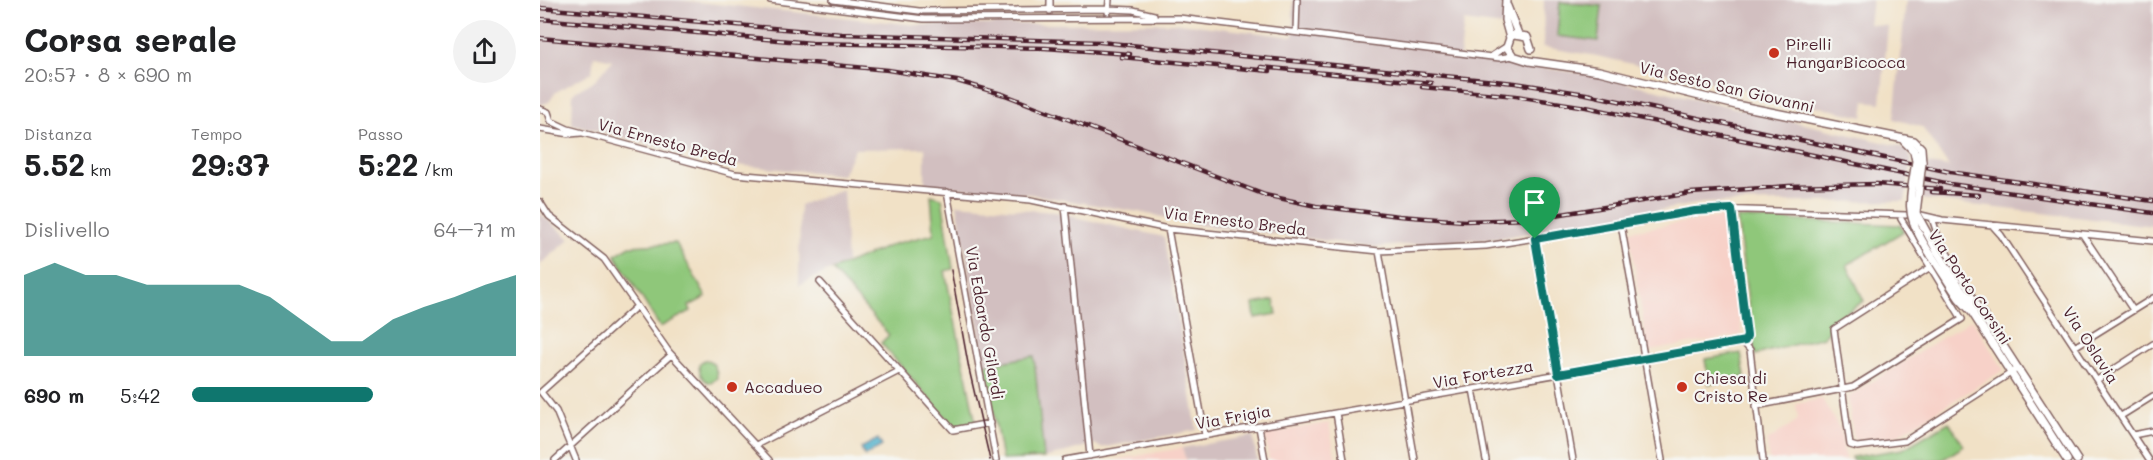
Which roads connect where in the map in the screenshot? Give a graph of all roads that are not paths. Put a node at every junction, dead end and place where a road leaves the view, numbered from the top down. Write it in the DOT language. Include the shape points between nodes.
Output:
graph roads {
  1 [pos="770,0"];
  2 [pos="833,0"];
  3 [pos="1050,0"];
  4 [pos="1109,0"];
  5 [pos="1297,0"];
  6 [pos="1506,0"];
  7 [pos="1050,9"];
  8 [pos="1109,9"];
  9 [pos="1100,17"];
  10 [pos="1161,17"];
  11 [pos="1051,18"];
  12 [pos="1296,31"];
  13 [pos="1518,34"];
  14 [pos="1510,38"];
  15 [pos="1507,46"];
  16 [pos="1530,49"];
  17 [pos="1493,56"];
  18 [pos="1513,56"];
  19 [pos="1522,57"];
  20 [pos="1545,62"];
  21 [pos="540,109"];
  22 [pos="551,121"];
  23 [pos="542,129"];
  24 [pos="582,132"];
  25 [pos="1902,140"];
  26 [pos="947,192"];
  27 [pos="541,204"];
  28 [pos="1065,206"];
  29 [pos="1732,209"];
  30 [pos="1920,215"];
  31 [pos="1903,216"];
  32 [pos="1932,219"];
  33 [pos="1621,224"];
  34 [pos="1992,225"];
  35 [pos="1168,228"];
  36 [pos="2016,228"];
  37 [pos="2090,238"];
  38 [pos="1535,239"];
  39 [pos="2153,241"];
  40 [pos="2009,246"];
  41 [pos="1379,251"];
  42 [pos="1934,253"];
  43 [pos="1929,268"];
  44 [pos="820,282"];
  45 [pos="2153,298"];
  46 [pos="636,307"];
  47 [pos="2133,310"];
  48 [pos="1981,312"];
  49 [pos="1743,342"];
  50 [pos="2153,344"];
  51 [pos="2076,346"];
  52 [pos="671,355"];
  53 [pos="1644,358"];
  54 [pos="2018,369"];
  55 [pos="899,370"];
  56 [pos="2011,373"];
  57 [pos="1558,374"];
  58 [pos="2097,380"];
  59 [pos="1473,389"];
  60 [pos="1841,389"];
  61 [pos="541,392"];
  62 [pos="2153,396"];
  63 [pos="1405,402"];
  64 [pos="1756,405"];
  65 [pos="1336,413"];
  66 [pos="2121,416"];
  67 [pos="990,423"];
  68 [pos="1259,427"];
  69 [pos="2153,431"];
  70 [pos="1205,435"];
  71 [pos="2133,435"];
  72 [pos="756,445"];
  73 [pos="571,446"];
  74 [pos="1090,456"];
  75 [pos="555,460"];
  76 [pos="576,460"];
  77 [pos="769,460"];
  78 [pos="996,460"];
  79 [pos="1065,460"];
  80 [pos="1265,460"];
  81 [pos="1344,460"];
  82 [pos="1415,460"];
  83 [pos="1486,460"];
  84 [pos="1573,460"];
  85 [pos="1662,460"];
  86 [pos="1763,460"];
  87 [pos="2067,460"];
  88 [pos="2077,460"];
  89 [pos="2148,460"];
  1 -- 11 [label="street, Via Sesto San Giovanni" via="916,19"];
  2 -- 7 [label="street, Via Sesto San Giovanni" via="919,11"];
  3 -- 7 [label="street"];
  4 -- 8 [label="street"];
  5 -- 12 [label="street"];
  6 -- 13 [label="street"];
  6 -- 14 [label="street" via="1505,20"];
  7 -- 8 [label="street, Via Sesto San Giovanni"];
  7 -- 11 [label="street"];
  8 -- 9 [label="street" via="1108,14"];
  8 -- 10 [label="street, Via Sesto San Giovanni"];
  9 -- 10 [label="street, Via Sesto San Giovanni"];
  9 -- 11 [label="street, Via Sesto San Giovanni"];
  10 -- 12 [label="street, Via Sesto San Giovanni"];
  12 -- 17 [label="street, Via Sesto San Giovanni"];
  13 -- 14 [label="street"];
  13 -- 16 [label="street" via="1528,38"];
  14 -- 15 [label="street"];
  15 -- 17 [label="street"];
  15 -- 18 [label="street"];
  16 -- 19 [label="street"];
  16 -- 20 [label="street"];
  17 -- 18 [label="street, Via Sesto San Giovanni"];
  18 -- 19 [label="street, Via Sesto San Giovanni"];
  19 -- 20 [label="street, Via Sesto San Giovanni"];
  20 -- 25 [label="street, Via Sesto San Giovanni"];
  21 -- 22 [label="street, Via Ernesto Breda" via="548,112"];
  22 -- 23 [label="street, Via Ernesto Breda"];
  22 -- 24 [label="street, Via Ernesto Breda"];
  23 -- 24 [label="street, Via Ernesto Breda"];
  24 -- 26 [label="street, Via Ernesto Breda" via="735,174"];
  25 -- 42 [label="street, Via Porto Corsini, bridge" via="1914,150 1919,162 1916,213"];
  26 -- 28 [label="street, Via Ernesto Breda"];
  26 -- 67 [label="street, Via Edoardo Gilardi"];
  27 -- 46 [label="street" via="556,222 604,259"];
  28 -- 35 [label="street, Via Ernesto Breda"];
  28 -- 74 [label="street"];
  29 -- 31 [label="street, Via Ernesto Breda"];
  29 -- 33 [label="street, Via Ernesto Breda"];
  29 -- 49 [label="street" via="1747,336"];
  30 -- 32 [label="street"];
  31 -- 43 [label="street, Via Porto Corsini"];
  32 -- 34 [label="street"];
  32 -- 48 [label="street, Via Porto Corsini" via="1940,241"];
  33 -- 38 [label="street, Via Ernesto Breda"];
  33 -- 53 [label="street"];
  34 -- 36 [label="street"];
  34 -- 40 [label="street, Via Oslavia"];
  35 -- 41 [label="street, Via Ernesto Breda"];
  35 -- 70 [label="street"];
  36 -- 37 [label="street"];
  36 -- 40 [label="street" via="2007,232"];
  37 -- 39 [label="street"];
  37 -- 47 [label="street"];
  38 -- 41 [label="street, Via Ernesto Breda" via="1443,250"];
  38 -- 57 [label="street"];
  40 -- 51 [label="street, Via Oslavia"];
  41 -- 63 [label="street"];
  42 -- 48 [label="street, Via Porto Corsini"];
  42 -- 56 [label="street, Via Porto Corsini"];
  43 -- 60 [label="street" via="1836,327"];
  43 -- 60 [label="street, Via Porto Corsini" via="1962,317 1856,385"];
  44 -- 55 [label="street"];
  45 -- 47 [label="street"];
  46 -- 52 [label="street"];
  46 -- 61 [label="street"];
  47 -- 51 [label="street"];
  48 -- 54 [label="street, Via Porto Corsini"];
  49 -- 53 [label="street, Via Fortezza"];
  49 -- 64 [label="street" via="1750,350"];
  50 -- 58 [label="street"];
  51 -- 58 [label="street, Via Oslavia"];
  52 -- 72 [label="street"];
  52 -- 73 [label="street"];
  53 -- 57 [label="street, Via Fortezza"];
  53 -- 85 [label="street"];
  54 -- 56 [label="street"];
  54 -- 88 [label="street, Via Porto Corsini"];
  55 -- 67 [label="street" via="953,430"];
  55 -- 72 [label="street"];
  56 -- 60 [label="street" via="1905,441 1857,447 1848,442"];
  56 -- 87 [label="street, Via Porto Corsini"];
  57 -- 59 [label="street, Via Fortezza"];
  57 -- 84 [label="street"];
  58 -- 66 [label="street, Via Oslavia"];
  59 -- 63 [label="street, Via Fortezza"];
  59 -- 83 [label="street"];
  60 -- 64 [label="street"];
  61 -- 73 [label="street" via="556,411"];
  62 -- 66 [label="street"];
  63 -- 65 [label="street, Via Frigia"];
  63 -- 82 [label="street"];
  64 -- 86 [label="street"];
  65 -- 68 [label="street, Via Frigia"];
  65 -- 81 [label="street"];
  66 -- 71 [label="street, Via Oslavia"];
  67 -- 78 [label="street, Via Edoardo Gilardi"];
  68 -- 70 [label="street, Via Frigia"];
  68 -- 80 [label="street"];
  69 -- 71 [label="street"];
  70 -- 74 [label="street, Via Frigia"];
  71 -- 89 [label="street, Via Oslavia"];
  72 -- 77 [label="street"];
  73 -- 75 [label="street"];
  73 -- 76 [label="street"];
  74 -- 79 [label="street, Via Frigia"];
}
